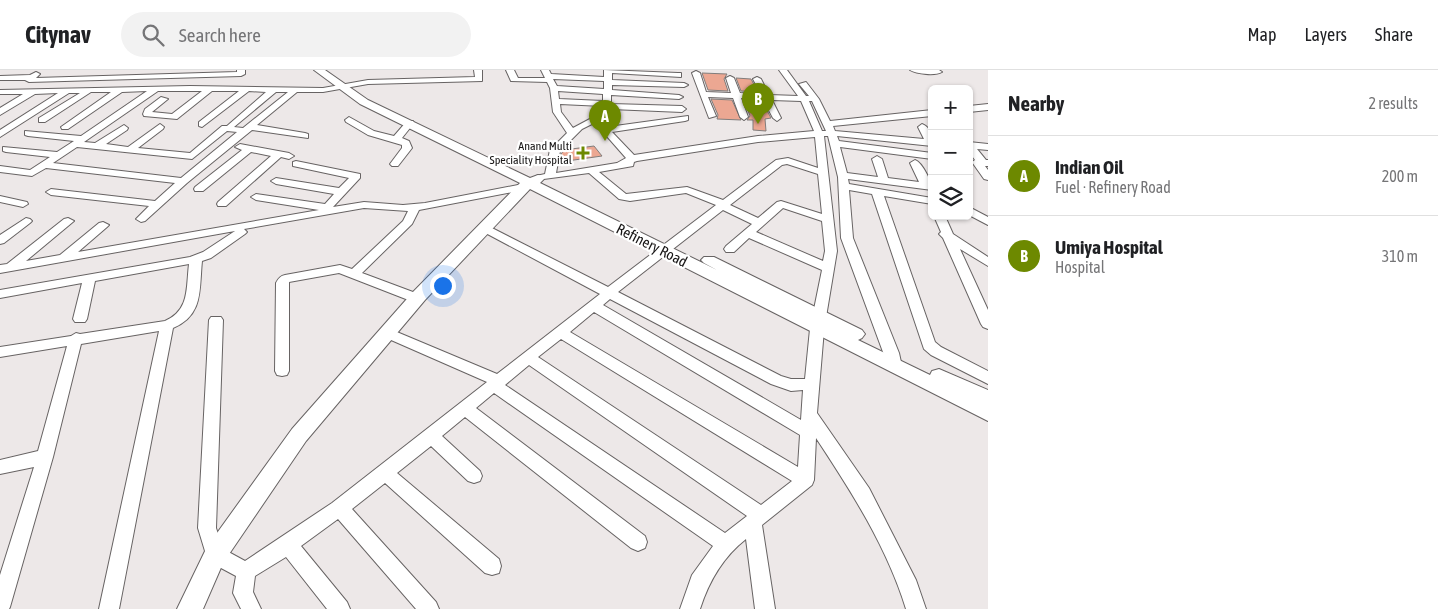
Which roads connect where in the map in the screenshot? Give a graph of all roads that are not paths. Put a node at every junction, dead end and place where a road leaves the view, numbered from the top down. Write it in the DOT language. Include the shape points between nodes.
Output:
graph roads {
  1 [pos="40,70"];
  2 [pos="136,70"];
  3 [pos="240,70"];
  4 [pos="319,70"];
  5 [pos="332,70"];
  6 [pos="478,70"];
  7 [pos="510,70"];
  8 [pos="783,70"];
  9 [pos="792,70"];
  10 [pos="914,70"];
  11 [pos="696,72"];
  12 [pos="938,72"];
  13 [pos="607,75"];
  14 [pos="678,75"];
  15 [pos="0,78"];
  16 [pos="30,78"];
  17 [pos="131,78"];
  18 [pos="730,78"];
  19 [pos="549,79"];
  20 [pos="757,79"];
  21 [pos="684,85"];
  22 [pos="346,86"];
  23 [pos="157,88"];
  24 [pos="210,88"];
  25 [pos="247,89"];
  26 [pos="89,90"];
  27 [pos="119,90"];
  28 [pos="274,90"];
  29 [pos="296,90"];
  30 [pos="67,91"];
  31 [pos="0,92"];
  32 [pos="13,92"];
  33 [pos="33,92"];
  34 [pos="607,92"];
  35 [pos="704,94"];
  36 [pos="736,96"];
  37 [pos="679,97"];
  38 [pos="767,98"];
  39 [pos="164,99"];
  40 [pos="810,99"];
  41 [pos="555,100"];
  42 [pos="607,105"];
  43 [pos="988,107"];
  44 [pos="973,109"];
  45 [pos="0,112"];
  46 [pos="928,115"];
  47 [pos="712,116"];
  48 [pos="744,117"];
  49 [pos="777,118"];
  50 [pos="42,120"];
  51 [pos="349,120"];
  52 [pos="410,123"];
  53 [pos="202,124"];
  54 [pos="231,125"];
  55 [pos="65,127"];
  56 [pos="160,127"];
  57 [pos="922,127"];
  58 [pos="124,128"];
  59 [pos="249,129"];
  60 [pos="1,132"];
  61 [pos="28,133"];
  62 [pos="572,134"];
  63 [pos="834,135"];
  64 [pos="305,136"];
  65 [pos="820,136"];
  66 [pos="928,138"];
  67 [pos="396,139"];
  68 [pos="894,140"];
  69 [pos="79,141"];
  70 [pos="928,143"];
  71 [pos="228,145"];
  72 [pos="973,145"];
  73 [pos="97,146"];
  74 [pos="988,147"];
  75 [pos="6,149"];
  76 [pos="249,149"];
  77 [pos="129,150"];
  78 [pos="59,155"];
  79 [pos="284,155"];
  80 [pos="928,157"];
  81 [pos="917,158"];
  82 [pos="632,159"];
  83 [pos="877,160"];
  84 [pos="979,162"];
  85 [pos="296,164"];
  86 [pos="395,164"];
  87 [pos="620,164"];
  88 [pos="44,165"];
  89 [pos="0,169"];
  90 [pos="590,169"];
  91 [pos="824,173"];
  92 [pos="988,177"];
  93 [pos="183,180"];
  94 [pos="276,181"];
  95 [pos="536,181"];
  96 [pos="843,181"];
  97 [pos="928,185"];
  98 [pos="880,186"];
  99 [pos="928,187"];
  100 [pos="200,189"];
  101 [pos="51,192"];
  102 [pos="342,192"];
  103 [pos="256,197"];
  104 [pos="0,199"];
  105 [pos="928,200"];
  106 [pos="23,204"];
  107 [pos="158,204"];
  108 [pos="222,204"];
  109 [pos="723,205"];
  110 [pos="380,207"];
  111 [pos="415,207"];
  112 [pos="325,209"];
  113 [pos="973,213"];
  114 [pos="141,219"];
  115 [pos="829,220"];
  116 [pos="941,220"];
  117 [pos="26,221"];
  118 [pos="68,221"];
  119 [pos="988,222"];
  120 [pos="759,223"];
  121 [pos="103,225"];
  122 [pos="484,228"];
  123 [pos="225,232"];
  124 [pos="241,232"];
  125 [pos="748,233"];
  126 [pos="946,234"];
  127 [pos="0,241"];
  128 [pos="668,246"];
  129 [pos="730,249"];
  130 [pos="62,258"];
  131 [pos="196,259"];
  132 [pos="988,262"];
  133 [pos="5,268"];
  134 [pos="828,268"];
  135 [pos="354,274"];
  136 [pos="0,278"];
  137 [pos="90,278"];
  138 [pos="609,292"];
  139 [pos="0,294"];
  140 [pos="416,298"];
  141 [pos="593,305"];
  142 [pos="80,318"];
  143 [pos="216,320"];
  144 [pos="818,322"];
  145 [pos="988,324"];
  146 [pos="167,325"];
  147 [pos="560,332"];
  148 [pos="387,333"];
  149 [pos="76,338"];
  150 [pos="0,352"];
  151 [pos="528,357"];
  152 [pos="893,360"];
  153 [pos="282,371"];
  154 [pos="988,378"];
  155 [pos="497,383"];
  156 [pos="812,384"];
  157 [pos="988,400"];
  158 [pos="465,408"];
  159 [pos="988,413"];
  160 [pos="809,414"];
  161 [pos="808,432"];
  162 [pos="431,436"];
  163 [pos="45,457"];
  164 [pos="0,467"];
  165 [pos="384,472"];
  166 [pos="474,476"];
  167 [pos="806,480"];
  168 [pos="339,507"];
  169 [pos="757,519"];
  170 [pos="638,542"];
  171 [pos="725,544"];
  172 [pos="289,546"];
  173 [pos="214,555"];
  174 [pos="492,566"];
  175 [pos="246,571"];
  176 [pos="0,607"];
  177 [pos="110,609"];
  178 [pos="190,609"];
  179 [pos="251,609"];
  180 [pos="340,609"];
  181 [pos="429,609"];
  182 [pos="690,609"];
  183 [pos="765,609"];
  184 [pos="916,609"];
  1 -- 16 [label="street"];
  2 -- 17 [label="street"];
  3 -- 17 [label="street" via="241,74"];
  4 -- 22 [label="main road, Refinery Road"];
  5 -- 22 [label="main road, Refinery Road"];
  6 -- 22 [label="street" via="479,79 368,82"];
  7 -- 19 [label="street" via="518,80"];
  8 -- 40 [label="street"];
  9 -- 40 [label="street"];
  10 -- 12 [label="street"];
  11 -- 35 [label="street"];
  13 -- 14 [label="street"];
  13 -- 19 [label="street"];
  13 -- 21 [label="street"];
  13 -- 34 [label="street"];
  15 -- 16 [label="street"];
  16 -- 17 [label="street"];
  16 -- 32 [label="street"];
  18 -- 36 [label="street"];
  19 -- 34 [label="street"];
  19 -- 41 [label="street"];
  20 -- 38 [label="street"];
  22 -- 29 [label="street" via="328,90"];
  22 -- 52 [label="main road, Refinery Road" via="370,106"];
  22 -- 95 [label="main road, Refinery Road"];
  23 -- 24 [label="street"];
  23 -- 27 [label="street"];
  23 -- 69 [label="street"];
  24 -- 25 [label="street"];
  24 -- 39 [label="street" via="174,117 147,114"];
  25 -- 28 [label="street"];
  25 -- 53 [label="street"];
  26 -- 27 [label="street"];
  26 -- 30 [label="street"];
  26 -- 50 [label="street"];
  27 -- 55 [label="street"];
  28 -- 29 [label="street"];
  28 -- 54 [label="street"];
  29 -- 59 [label="street"];
  30 -- 33 [label="street"];
  30 -- 60 [label="street"];
  31 -- 32 [label="street"];
  32 -- 33 [label="street"];
  33 -- 45 [label="street"];
  34 -- 37 [label="street"];
  34 -- 42 [label="street"];
  35 -- 36 [label="street"];
  35 -- 47 [label="street"];
  36 -- 38 [label="street"];
  36 -- 48 [label="street"];
  38 -- 40 [label="street"];
  38 -- 49 [label="street"];
  40 -- 63 [label="street"];
  40 -- 65 [label="street"];
  41 -- 42 [label="street"];
  41 -- 62 [label="street" via="558,114"];
  42 -- 62 [label="street" via="607,113"];
  42 -- 82 [label="street" via="684,114 608,130"];
  43 -- 44 [label="street"];
  46 -- 63 [label="street"];
  51 -- 67 [label="street" via="372,133"];
  52 -- 67 [label="street"];
  52 -- 95 [label="main road, Refinery Road"];
  56 -- 77 [label="street"];
  57 -- 66 [label="street"];
  58 -- 73 [label="street"];
  59 -- 64 [label="street"];
  59 -- 71 [label="street"];
  59 -- 77 [label="street" via="224,128 192,156"];
  61 -- 69 [label="street"];
  62 -- 95 [label="street" via="555,150"];
  63 -- 65 [label="street"];
  63 -- 68 [label="street"];
  63 -- 81 [label="street"];
  63 -- 96 [label="street"];
  65 -- 82 [label="street" via="763,139"];
  65 -- 87 [label="street"];
  65 -- 91 [label="street"];
  67 -- 86 [label="street" via="406,143 407,148"];
  68 -- 70 [label="street"];
  68 -- 81 [label="street"];
  69 -- 73 [label="street"];
  69 -- 78 [label="street"];
  71 -- 76 [label="street"];
  71 -- 93 [label="street"];
  72 -- 74 [label="street"];
  73 -- 77 [label="street"];
  75 -- 78 [label="street"];
  76 -- 79 [label="street"];
  76 -- 100 [label="street"];
  78 -- 88 [label="street"];
  79 -- 108 [label="street"];
  80 -- 81 [label="street"];
  81 -- 97 [label="street"];
  82 -- 87 [label="street"];
  83 -- 98 [label="street"];
  84 -- 92 [label="street"];
  85 -- 102 [label="street" via="354,175 356,178"];
  87 -- 90 [label="street"];
  88 -- 89 [label="street" via="32,173"];
  88 -- 93 [label="street"];
  90 -- 95 [label="street"];
  90 -- 109 [label="street" via="623,197 687,190"];
  91 -- 109 [label="street" via="781,161"];
  91 -- 115 [label="street"];
  93 -- 107 [label="street"];
  94 -- 102 [label="street"];
  95 -- 111 [label="street"];
  95 -- 122 [label="main road"];
  95 -- 128 [label="main road, Refinery Road"];
  96 -- 98 [label="street"];
  96 -- 152 [label="street" via="847,238"];
  98 -- 99 [label="street"];
  98 -- 105 [label="street"];
  98 -- 154 [label="street" via="929,345"];
  101 -- 107 [label="street"];
  102 -- 112 [label="street"];
  103 -- 112 [label="street"];
  104 -- 106 [label="street"];
  107 -- 114 [label="street"];
  109 -- 120 [label="street"];
  109 -- 128 [label="street"];
  110 -- 111 [label="street"];
  110 -- 112 [label="street" via="364,205"];
  110 -- 124 [label="street"];
  111 -- 135 [label="street" via="408,222"];
  112 -- 123 [label="street"];
  113 -- 119 [label="street"];
  115 -- 120 [label="street" via="781,204"];
  115 -- 134 [label="street" via="831,251"];
  116 -- 126 [label="street"];
  117 -- 127 [label="street"];
  118 -- 133 [label="street"];
  120 -- 125 [label="street"];
  121 -- 130 [label="street"];
  122 -- 138 [label="street"];
  122 -- 140 [label="main road"];
  123 -- 124 [label="street"];
  123 -- 130 [label="street"];
  123 -- 136 [label="street"];
  124 -- 131 [label="street"];
  125 -- 129 [label="street"];
  125 -- 134 [label="street"];
  126 -- 132 [label="street"];
  126 -- 145 [label="street"];
  128 -- 138 [label="street"];
  128 -- 144 [label="main road, Refinery Road"];
  130 -- 133 [label="street"];
  131 -- 137 [label="street"];
  131 -- 146 [label="street" via="190,308 179,320"];
  134 -- 144 [label="street"];
  135 -- 140 [label="street"];
  135 -- 153 [label="street" via="335,269 283,280"];
  137 -- 139 [label="street"];
  137 -- 142 [label="street"];
  138 -- 141 [label="street"];
  138 -- 156 [label="street" via="776,380"];
  140 -- 148 [label="main road"];
  141 -- 147 [label="street"];
  141 -- 161 [label="street"];
  143 -- 173 [label="street" via="207,528"];
  144 -- 152 [label="main road, Refinery Road"];
  144 -- 156 [label="street"];
  146 -- 149 [label="street"];
  146 -- 177 [label="street"];
  147 -- 151 [label="street"];
  147 -- 167 [label="street"];
  148 -- 155 [label="street"];
  148 -- 173 [label="main road" via="299,435"];
  149 -- 150 [label="street"];
  149 -- 163 [label="street"];
  151 -- 155 [label="street"];
  151 -- 169 [label="street"];
  152 -- 157 [label="main road, Refinery Road"];
  152 -- 159 [label="main road, Refinery Road"];
  155 -- 158 [label="street"];
  155 -- 171 [label="street"];
  156 -- 160 [label="street"];
  158 -- 162 [label="street"];
  158 -- 170 [label="street"];
  160 -- 161 [label="street"];
  160 -- 184 [label="street" via="863,494 909,587"];
  161 -- 167 [label="street"];
  162 -- 165 [label="street"];
  162 -- 166 [label="street"];
  163 -- 164 [label="street"];
  163 -- 176 [label="street"];
  165 -- 168 [label="street"];
  165 -- 174 [label="street"];
  167 -- 169 [label="street"];
  168 -- 172 [label="street"];
  168 -- 181 [label="street"];
  169 -- 171 [label="street"];
  169 -- 183 [label="street"];
  171 -- 182 [label="street" via="699,582"];
  172 -- 175 [label="street"];
  172 -- 180 [label="street"];
  173 -- 175 [label="street"];
  173 -- 178 [label="main road"];
  175 -- 179 [label="street" via="243,593"];
}
